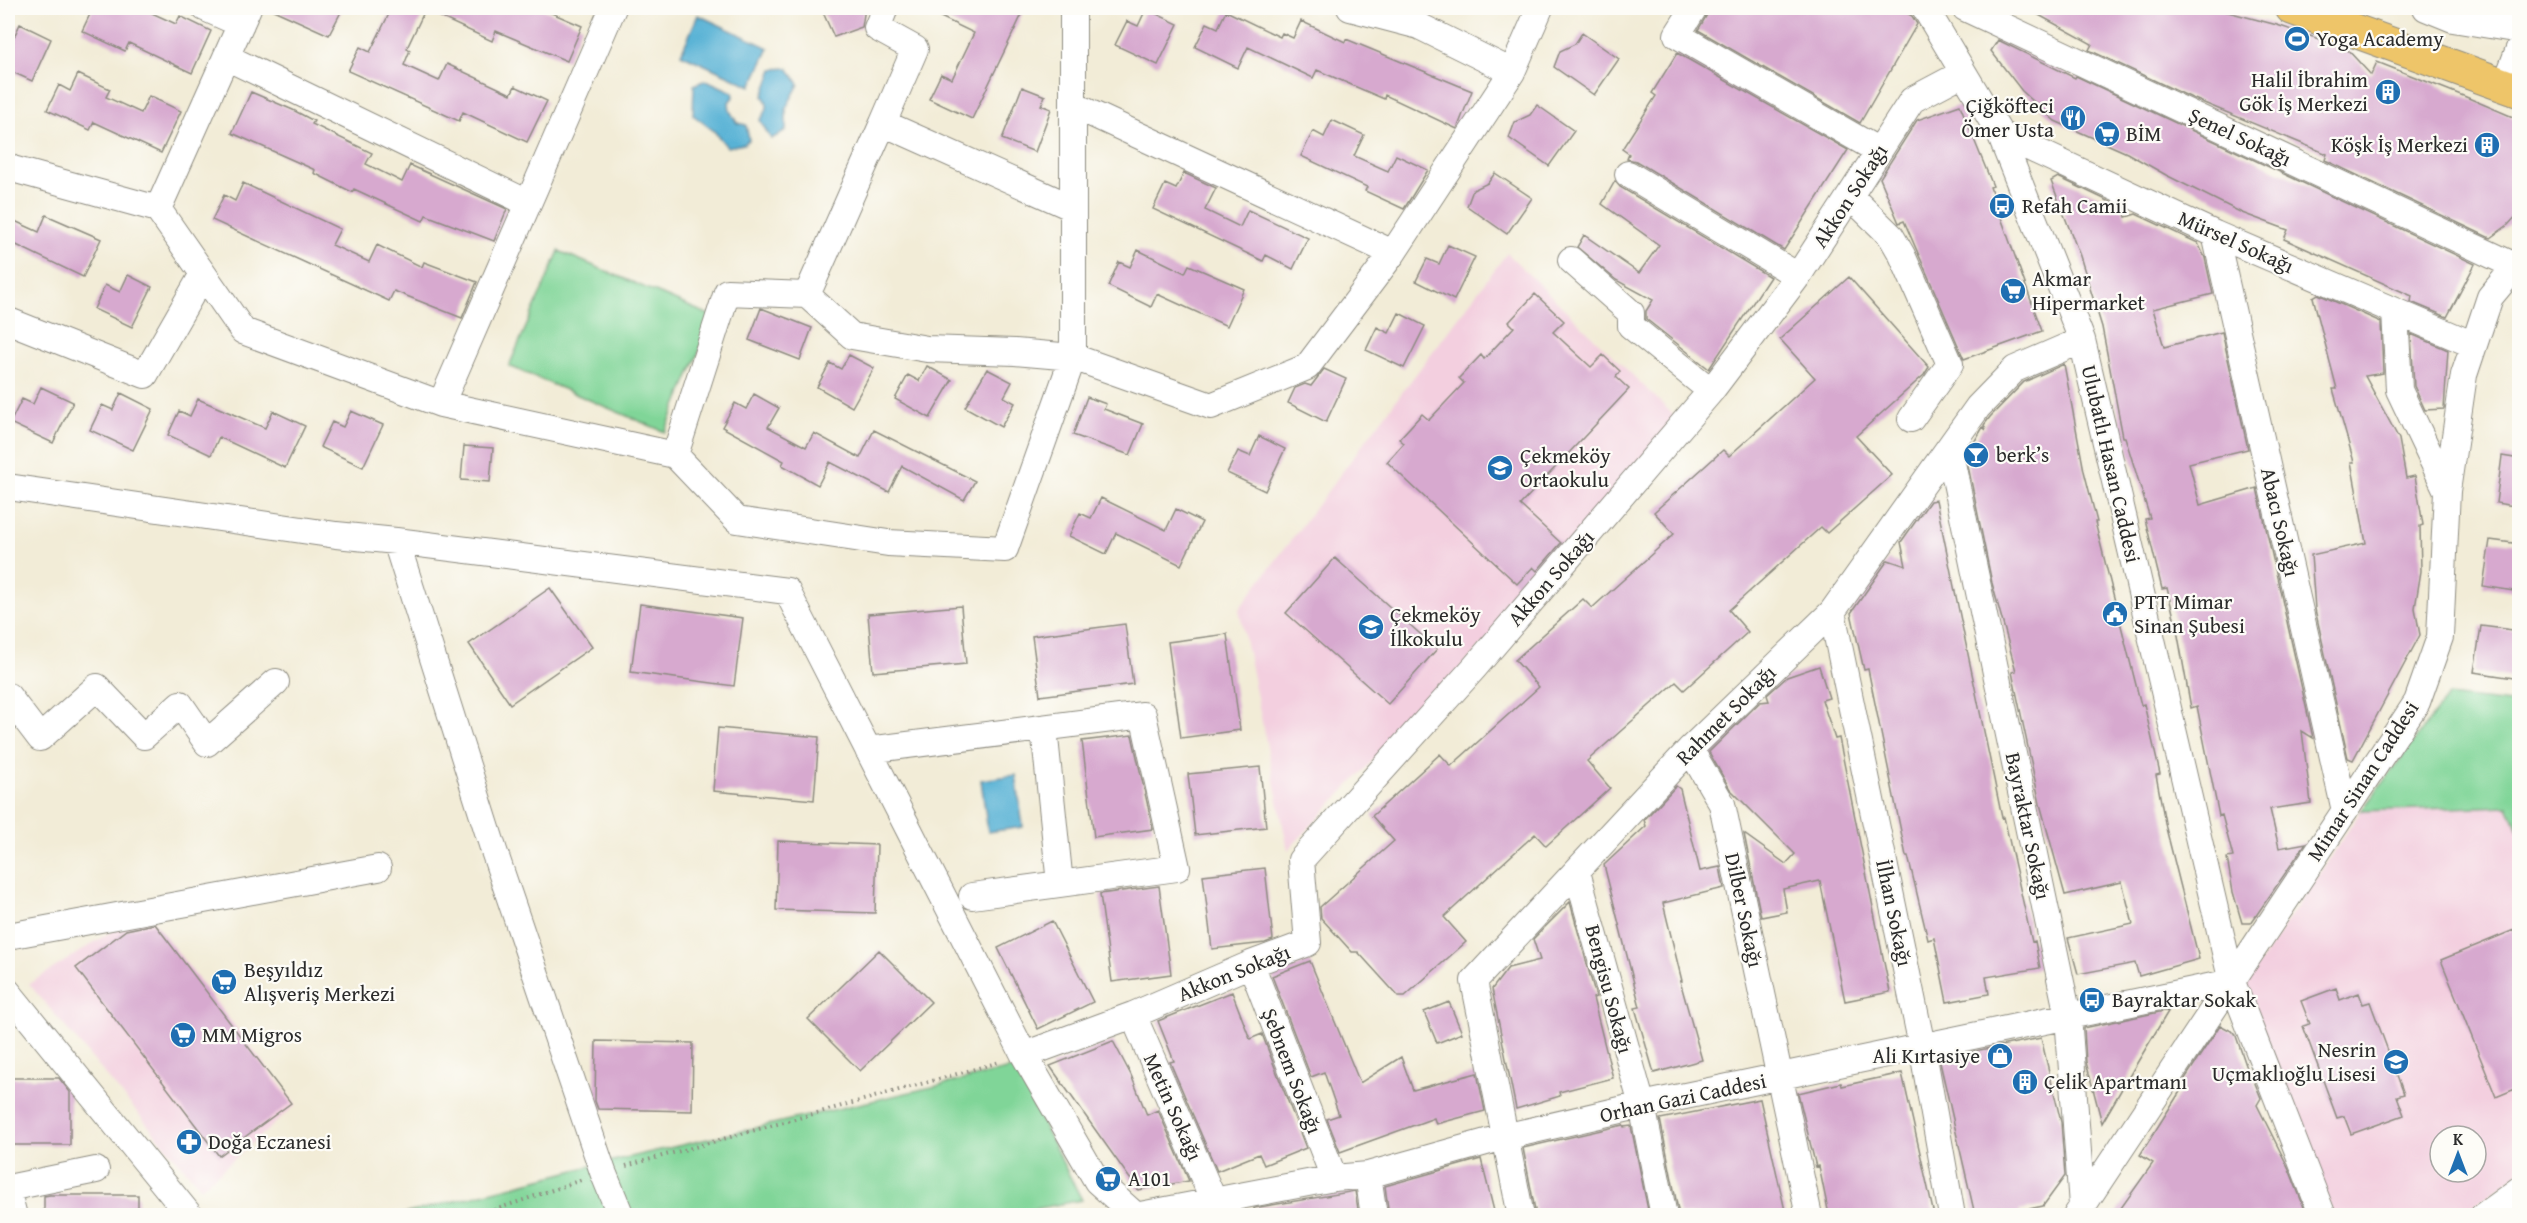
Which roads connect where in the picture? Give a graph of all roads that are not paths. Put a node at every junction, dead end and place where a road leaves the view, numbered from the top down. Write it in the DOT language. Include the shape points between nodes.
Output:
graph roads {
  1 [pos="205,8"];
  2 [pos="885,8"];
  3 [pos="1073,8"];
  4 [pos="1350,8"];
  5 [pos="1540,8"];
  6 [pos="1694,8"];
  7 [pos="1924,8"];
  8 [pos="1965,8"];
  9 [pos="2292,8"];
  10 [pos="2307,8"];
  11 [pos="2426,8"];
  12 [pos="608,9"];
  13 [pos="244,16"];
  14 [pos="2520,30"];
  15 [pos="2380,41"];
  16 [pos="2520,46"];
  17 [pos="226,57"];
  18 [pos="1512,72"];
  19 [pos="1963,74"];
  20 [pos="2512,88"];
  21 [pos="1073,105"];
  22 [pos="883,123"];
  23 [pos="2000,134"];
  24 [pos="1879,151"];
  25 [pos="8,166"];
  26 [pos="1628,174"];
  27 [pos="1850,196"];
  28 [pos="528,203"];
  29 [pos="1073,208"];
  30 [pos="158,209"];
  31 [pos="2215,234"];
  32 [pos="1393,254"];
  33 [pos="1571,260"];
  34 [pos="2517,264"];
  35 [pos="203,274"];
  36 [pos="1798,276"];
  37 [pos="807,295"];
  38 [pos="2395,311"];
  39 [pos="9,321"];
  40 [pos="2082,340"];
  41 [pos="2474,345"];
  42 [pos="1073,357"];
  43 [pos="1711,391"];
  44 [pos="441,404"];
  45 [pos="1911,419"];
  46 [pos="1949,449"];
  47 [pos="675,456"];
  48 [pos="8,487"];
  49 [pos="2448,491"];
  50 [pos="396,541"];
  51 [pos="1832,612"];
  52 [pos="276,682"];
  53 [pos="8,696"];
  54 [pos="8,728"];
  55 [pos="1044,728"];
  56 [pos="40,738"];
  57 [pos="1689,749"];
  58 [pos="868,750"];
  59 [pos="2345,811"];
  60 [pos="378,868"];
  61 [pos="1577,872"];
  62 [pos="1060,884"];
  63 [pos="972,896"];
  64 [pos="8,936"];
  65 [pos="1251,964"];
  66 [pos="2232,982"];
  67 [pos="8,992"];
  68 [pos="1133,1015"];
  69 [pos="2068,1016"];
  70 [pos="1922,1046"];
  71 [pos="1024,1055"];
  72 [pos="1780,1078"];
  73 [pos="1642,1105"];
  74 [pos="1504,1137"];
  75 [pos="96,1170"];
  76 [pos="1368,1175"];
  77 [pos="1334,1178"];
  78 [pos="8,1190"];
  79 [pos="2520,1190"];
  80 [pos="1213,1199"];
  81 [pos="2079,1211"];
  82 [pos="2318,1212"];
  83 [pos="14,1215"];
  84 [pos="190,1215"];
  85 [pos="621,1215"];
  86 [pos="1136,1215"];
  87 [pos="1374,1215"];
  88 [pos="1521,1215"];
  89 [pos="1664,1215"];
  90 [pos="1809,1215"];
  91 [pos="1952,1215"];
  92 [pos="2483,1215"];
  1 -- 13 [label="street"];
  2 -- 22 [label="street" via="877,28 915,49"];
  3 -- 21 [label="street"];
  4 -- 18 [label="street" via="1419,26"];
  5 -- 18 [label="street"];
  6 -- 24 [label="street" via="1677,35"];
  7 -- 19 [label="street, Ulubatlı Hasan Caddesi"];
  8 -- 34 [label="street, Şenel Sokağı"];
  9 -- 15 [label="main road"];
  10 -- 15 [label="main road"];
  11 -- 14 [label="street" via="2453,20"];
  12 -- 28 [label="street"];
  13 -- 17 [label="street"];
  15 -- 20 [label="main road"];
  16 -- 20 [label="street"];
  17 -- 28 [label="street"];
  17 -- 30 [label="street"];
  18 -- 32 [label="street"];
  19 -- 23 [label="street, Ulubatlı Hasan Caddesi"];
  19 -- 24 [label="street, Akkon Sokağı" via="1912,100"];
  21 -- 29 [label="street"];
  21 -- 32 [label="street"];
  22 -- 29 [label="street"];
  22 -- 37 [label="street"];
  23 -- 31 [label="street, Mürsel Sokağı"];
  23 -- 40 [label="street, Ulubatlı Hasan Caddesi"];
  24 -- 27 [label="street, Akkon Sokağı"];
  25 -- 30 [label="street"];
  26 -- 36 [label="street"];
  27 -- 36 [label="street, Akkon Sokağı"];
  27 -- 45 [label="street" via="1891,236 1950,364"];
  28 -- 44 [label="street"];
  29 -- 42 [label="street"];
  30 -- 35 [label="street"];
  31 -- 38 [label="street, Mürsel Sokağı"];
  31 -- 59 [label="street, Abacı Sokağı"];
  32 -- 42 [label="street" via="1307,368 1210,406"];
  33 -- 43 [label="street" via="1631,313 1631,326"];
  34 -- 41 [label="street, Mimar Sinan Caddesi" via="2490,297"];
  35 -- 39 [label="street" via="144,375"];
  35 -- 44 [label="street" via="243,332"];
  36 -- 43 [label="street, Akkon Sokağı"];
  37 -- 42 [label="street" via="852,336 927,350"];
  37 -- 47 [label="street" via="727,292"];
  38 -- 41 [label="street, Mürsel Sokağı"];
  38 -- 49 [label="street" via="2399,390"];
  40 -- 46 [label="street, Rahmet Sokağı" via="2014,369 1978,407"];
  40 -- 66 [label="street, Ulubatlı Hasan Caddesi"];
  41 -- 49 [label="street, Mimar Sinan Caddesi" via="2464,375"];
  42 -- 47 [label="street" via="1005,549 888,543 737,520"];
  43 -- 65 [label="street, Akkon Sokağı" via="1474,668 1301,860 1308,943"];
  44 -- 47 [label="street"];
  46 -- 51 [label="street, Rahmet Sokağı"];
  46 -- 69 [label="street, Bayraktar Sokağı"];
  48 -- 50 [label="street"];
  49 -- 59 [label="street, Mimar Sinan Caddesi" via="2440,637 2417,702"];
  50 -- 58 [label="street" via="787,591"];
  50 -- 85 [label="street" via="494,851"];
  51 -- 57 [label="street, Rahmet Sokağı"];
  51 -- 70 [label="street, İlhan Sokağı"];
  52 -- 56 [label="street" via="207,743 180,704 144,736 97,687"];
  53 -- 56 [label="street"];
  54 -- 56 [label="street"];
  55 -- 58 [label="street"];
  55 -- 62 [label="street"];
  55 -- 62 [label="street" via="1143,715 1177,868"];
  57 -- 61 [label="street, Rahmet Sokağı"];
  57 -- 72 [label="street, Dilber Sokağı" via="1722,804"];
  58 -- 71 [label="street"];
  59 -- 66 [label="street, Mimar Sinan Caddesi"];
  60 -- 64 [label="street"];
  61 -- 73 [label="street, Bengisu Sokağı"];
  61 -- 74 [label="street, Rahmet Sokağı" via="1474,981"];
  62 -- 63 [label="street"];
  65 -- 68 [label="street, Akkon Sokağı"];
  65 -- 77 [label="street, Şebnem Sokağı"];
  66 -- 69 [label="street, Orhan Gazi Caddesi"];
  66 -- 81 [label="street, Mimar Sinan Caddesi"];
  66 -- 82 [label="street, Ulubatlı Hasan Caddesi"];
  67 -- 84 [label="street"];
  68 -- 71 [label="street, Akkon Sokağı"];
  68 -- 80 [label="street, Metin Sokağı"];
  69 -- 70 [label="street, Orhan Gazi Caddesi"];
  69 -- 81 [label="street, Bayraktar Sokağı"];
  70 -- 72 [label="street, Orhan Gazi Caddesi"];
  70 -- 91 [label="street, İlhan Sokağı"];
  71 -- 86 [label="street" via="1097,1181"];
  72 -- 73 [label="street, Orhan Gazi Caddesi"];
  72 -- 90 [label="street, Dilber Sokağı"];
  73 -- 74 [label="street, Orhan Gazi Caddesi"];
  73 -- 89 [label="street, Bengisu Sokağı"];
  74 -- 76 [label="street, Orhan Gazi Caddesi"];
  74 -- 88 [label="street"];
  75 -- 78 [label="street"];
  76 -- 77 [label="street, Orhan Gazi Caddesi"];
  76 -- 87 [label="street"];
  77 -- 80 [label="street, Orhan Gazi Caddesi"];
  78 -- 83 [label="street"];
  79 -- 92 [label="street"];
  80 -- 86 [label="street, Orhan Gazi Caddesi"];
}
